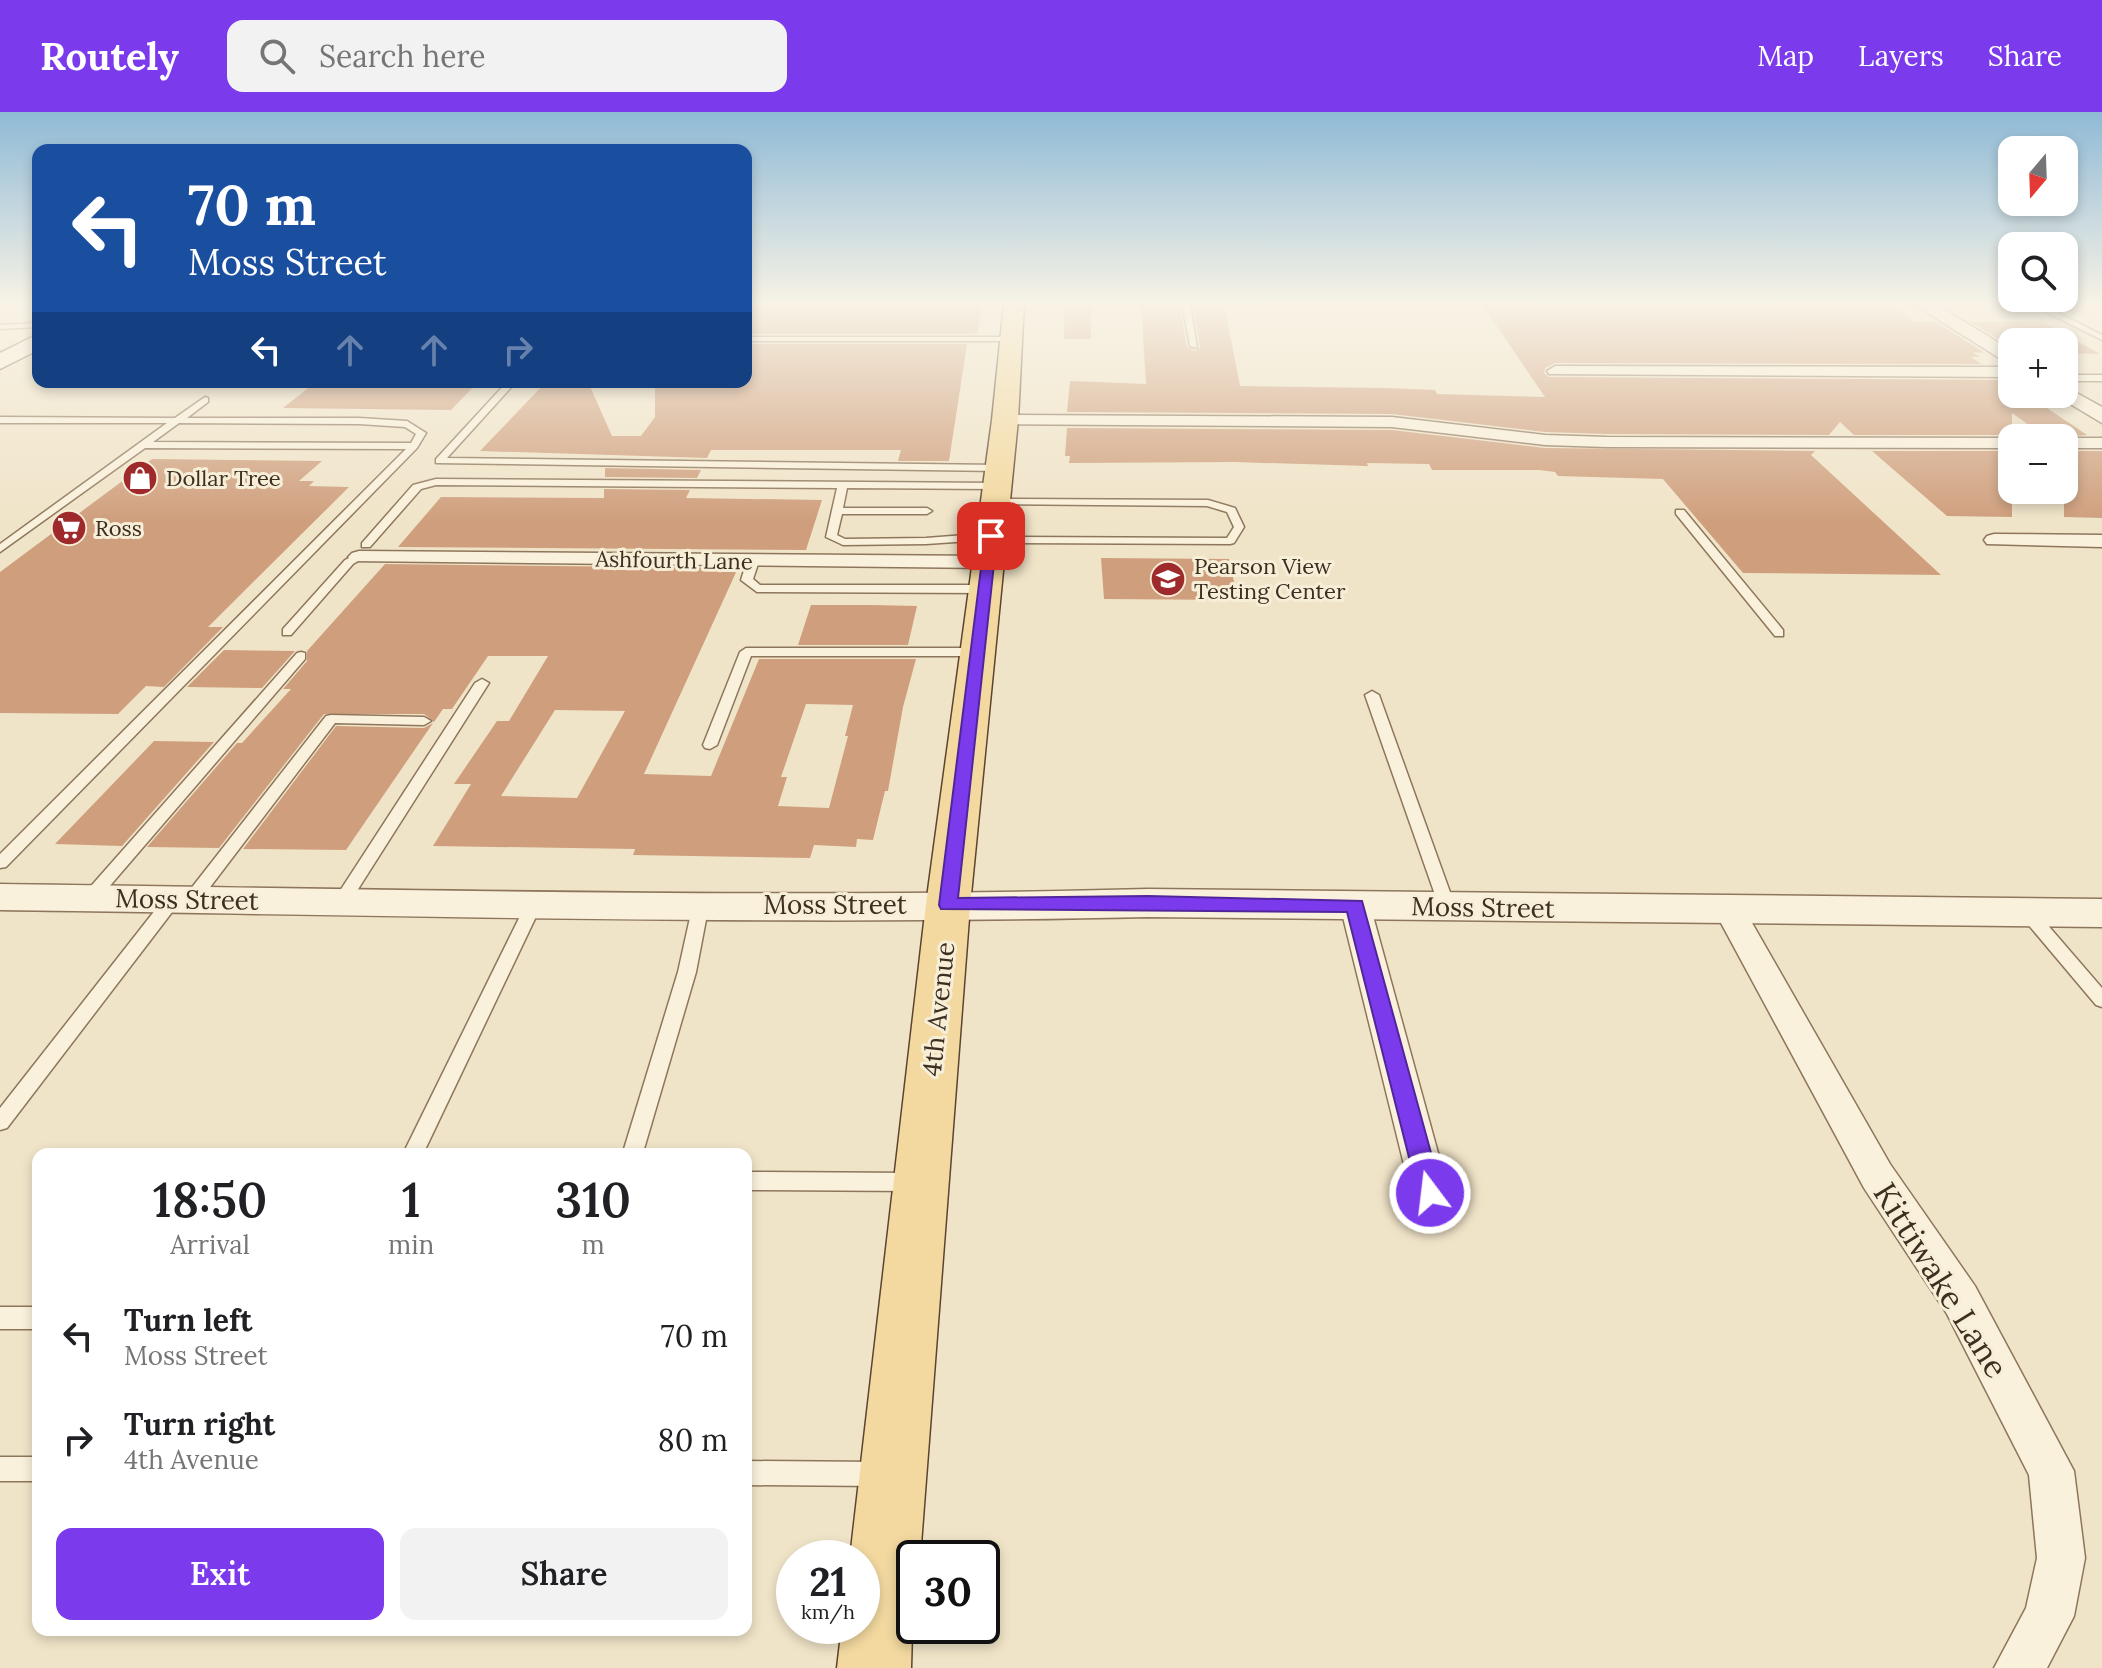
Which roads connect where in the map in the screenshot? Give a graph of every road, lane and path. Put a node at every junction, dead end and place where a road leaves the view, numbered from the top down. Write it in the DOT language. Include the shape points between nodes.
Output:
graph roads {
  1 [pos="1008,376"];
  2 [pos="2078,378"];
  3 [pos="2102,378"];
  4 [pos="506,388"];
  5 [pos="205,400"];
  6 [pos="2078,401"];
  7 [pos="2102,416"];
  8 [pos="0,420"];
  9 [pos="1005,420"];
  10 [pos="176,421"];
  11 [pos="1998,443"];
  12 [pos="2078,443"];
  13 [pos="2102,443"];
  14 [pos="143,445"];
  15 [pos="414,446"];
  16 [pos="843,485"];
  17 [pos="997,485"];
  18 [pos="837,511"];
  19 [pos="927,511"];
  20 [pos="1680,512"];
  21 [pos="1994,540"];
  22 [pos="2102,541"];
  23 [pos="0,549"];
  24 [pos="363,551"];
  25 [pos="989,557"];
  26 [pos="287,632"];
  27 [pos="1779,633"];
  28 [pos="978,652"];
  29 [pos="301,656"];
  30 [pos="482,683"];
  31 [pos="1372,695"];
  32 [pos="424,721"];
  33 [pos="710,745"];
  34 [pos="0,863"];
  35 [pos="0,897"];
  36 [pos="90,898"];
  37 [pos="183,899"];
  38 [pos="342,901"];
  39 [pos="534,904"];
  40 [pos="701,904"];
  41 [pos="948,905"];
  42 [pos="1355,905"];
  43 [pos="1447,906"];
  44 [pos="1729,910"];
  45 [pos="2027,912"];
  46 [pos="2102,913"];
  47 [pos="2102,1000"];
  48 [pos="0,1122"];
  49 [pos="416,1148"];
  50 [pos="634,1148"];
  51 [pos="752,1181"];
  52 [pos="921,1182"];
  53 [pos="1430,1193"];
  54 [pos="0,1318"];
  55 [pos="32,1318"];
  56 [pos="0,1469"];
  57 [pos="32,1469"];
  58 [pos="752,1473"];
  59 [pos="893,1474"];
  60 [pos="874,1668"];
  61 [pos="2019,1668"];
  1 -- 9 [label="main road, 4th Avenue"];
  2 -- 3 [label="lane"];
  4 -- 17 [label="lane" via="439,461"];
  5 -- 10 [label="lane"];
  6 -- 7 [label="street"];
  8 -- 10 [label="lane"];
  9 -- 11 [label="street" via="1392,422 1607,442"];
  9 -- 17 [label="main road, 4th Avenue"];
  10 -- 14 [label="lane"];
  10 -- 15 [label="lane" via="407,424 421,433"];
  12 -- 13 [label="street"];
  14 -- 15 [label="lane"];
  14 -- 23 [label="lane"];
  15 -- 34 [label="lane"];
  16 -- 17 [label="lane"];
  16 -- 18 [label="lane"];
  16 -- 24 [label="lane" via="424,483"];
  17 -- 25 [label="main road, 4th Avenue"];
  17 -- 25 [label="lane" via="1208,503 1231,510 1239,527 1230,541"];
  18 -- 19 [label="lane"];
  18 -- 25 [label="lane" via="831,537 843,542 926,541"];
  20 -- 27 [label="lane"];
  21 -- 22 [label="street"];
  24 -- 25 [label="street, Ashfourth Lane" via="753,561"];
  24 -- 26 [label="lane"];
  25 -- 28 [label="main road, 4th Avenue"];
  28 -- 33 [label="lane" via="746,652"];
  28 -- 41 [label="main road, 4th Avenue"];
  29 -- 36 [label="lane"];
  30 -- 38 [label="lane"];
  31 -- 43 [label="lane"];
  32 -- 37 [label="lane" via="331,719"];
  35 -- 36 [label="street, Moss Street"];
  36 -- 37 [label="street, Moss Street"];
  37 -- 38 [label="street, Moss Street"];
  37 -- 48 [label="lane"];
  38 -- 39 [label="street, Moss Street"];
  39 -- 40 [label="street, Moss Street"];
  39 -- 49 [label="lane"];
  40 -- 41 [label="street, Moss Street"];
  40 -- 50 [label="lane" via="687,972"];
  41 -- 42 [label="street, Moss Street"];
  41 -- 52 [label="main road, 4th Avenue"];
  42 -- 43 [label="street, Moss Street"];
  42 -- 53 [label="street"];
  43 -- 44 [label="street, Moss Street"];
  44 -- 45 [label="street, Moss Street"];
  44 -- 61 [label="street, Kittiwake Lane" via="1877,1176 1961,1300 2051,1471 2061,1558 2049,1616"];
  45 -- 46 [label="street, Moss Street"];
  45 -- 47 [label="lane"];
  51 -- 52 [label="lane"];
  52 -- 59 [label="main road, 4th Avenue"];
  54 -- 55 [label="lane"];
  56 -- 57 [label="lane"];
  58 -- 59 [label="lane"];
  59 -- 60 [label="main road, 4th Avenue"];
}
